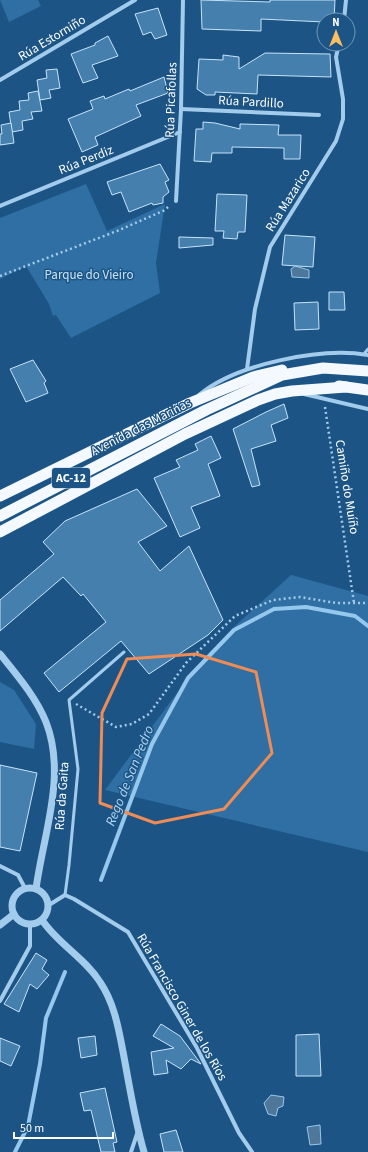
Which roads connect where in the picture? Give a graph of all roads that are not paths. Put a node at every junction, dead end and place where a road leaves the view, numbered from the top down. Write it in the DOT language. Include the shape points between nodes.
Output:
graph roads {
  1 [pos="136,0"];
  2 [pos="183,0"];
  3 [pos="346,0"];
  4 [pos="345,12"];
  5 [pos="337,52"];
  6 [pos="0,80"];
  7 [pos="181,108"];
  8 [pos="319,115"];
  9 [pos="180,132"];
  10 [pos="176,201"];
  11 [pos="0,206"];
  12 [pos="368,350"];
  13 [pos="366,355"];
  14 [pos="323,368"];
  15 [pos="247,370"];
  16 [pos="368,371"];
  17 [pos="346,387"];
  18 [pos="368,390"];
  19 [pos="292,391"];
  20 [pos="232,398"];
  21 [pos="190,403"];
  22 [pos="368,409"];
  23 [pos="0,496"];
  24 [pos="0,516"];
  25 [pos="0,532"];
  26 [pos="124,652"];
  27 [pos="0,654"];
  28 [pos="0,866"];
  29 [pos="25,888"];
  30 [pos="36,888"];
  31 [pos="64,895"];
  32 [pos="49,905"];
  33 [pos="14,914"];
  34 [pos="42,920"];
  35 [pos="30,924"];
  36 [pos="0,925"];
  37 [pos="0,1001"];
  38 [pos="138,1131"];
  39 [pos="131,1152"];
  40 [pos="144,1152"];
  41 [pos="252,1152"];
  1 -- 6 [label="street, Rúa Estorniño"];
  2 -- 7 [label="street, Rúa Picafollas"];
  3 -- 4 [label="street"];
  5 -- 15 [label="street, Rúa Mazarico" via="343,119 336,141 270,247 255,309"];
  7 -- 8 [label="street, Rúa Pardillo"];
  7 -- 9 [label="street, Rúa Picafollas"];
  9 -- 10 [label="street, Rúa Picafollas"];
  9 -- 11 [label="street, Rúa Perdiz"];
  12 -- 13 [label="lane"];
  13 -- 15 [label="street, Avenida das Mariñas" via="314,354 274,361"];
  14 -- 16 [label="highway, Avenida das Mariñas / AC-12"];
  14 -- 20 [label="highway, Avenida das Mariñas / AC-12" via="282,375"];
  14 -- 21 [label="highway" via="292,368 260,375"];
  15 -- 21 [label="street, Avenida das Mariñas" via="206,389"];
  17 -- 18 [label="highway, Avenida das Mariñas / AC-12"];
  17 -- 19 [label="highway"];
  17 -- 20 [label="highway, Avenida das Mariñas / AC-12" via="316,384 278,386"];
  19 -- 22 [label="street"];
  19 -- 25 [label="highway" via="275,394 229,413"];
  20 -- 24 [label="highway, Avenida das Mariñas / AC-12" via="86,470"];
  21 -- 23 [label="highway"];
  26 -- 31 [label="lane, Rúa da Gaita" via="69,700 78,769"];
  27 -- 30 [label="street, Rúa da Gaita" via="36,703 51,737 54,759 52,806"];
  28 -- 29 [label="street" via="18,875"];
  29 -- 30 [label="street"];
  29 -- 33 [label="street" via="19,891 12,902"];
  30 -- 32 [label="street" via="45,895"];
  31 -- 32 [label="street"];
  31 -- 41 [label="street, Rúa Francisco Giner de los Ríos" via="128,932 198,1048 239,1132"];
  32 -- 34 [label="street"];
  33 -- 35 [label="street" via="21,921"];
  33 -- 36 [label="street"];
  34 -- 35 [label="street"];
  34 -- 38 [label="street" via="48,930 83,960 101,982 113,1007"];
  35 -- 37 [label="street" via="30,946"];
  38 -- 39 [label="street"];
  38 -- 40 [label="street"];
}
